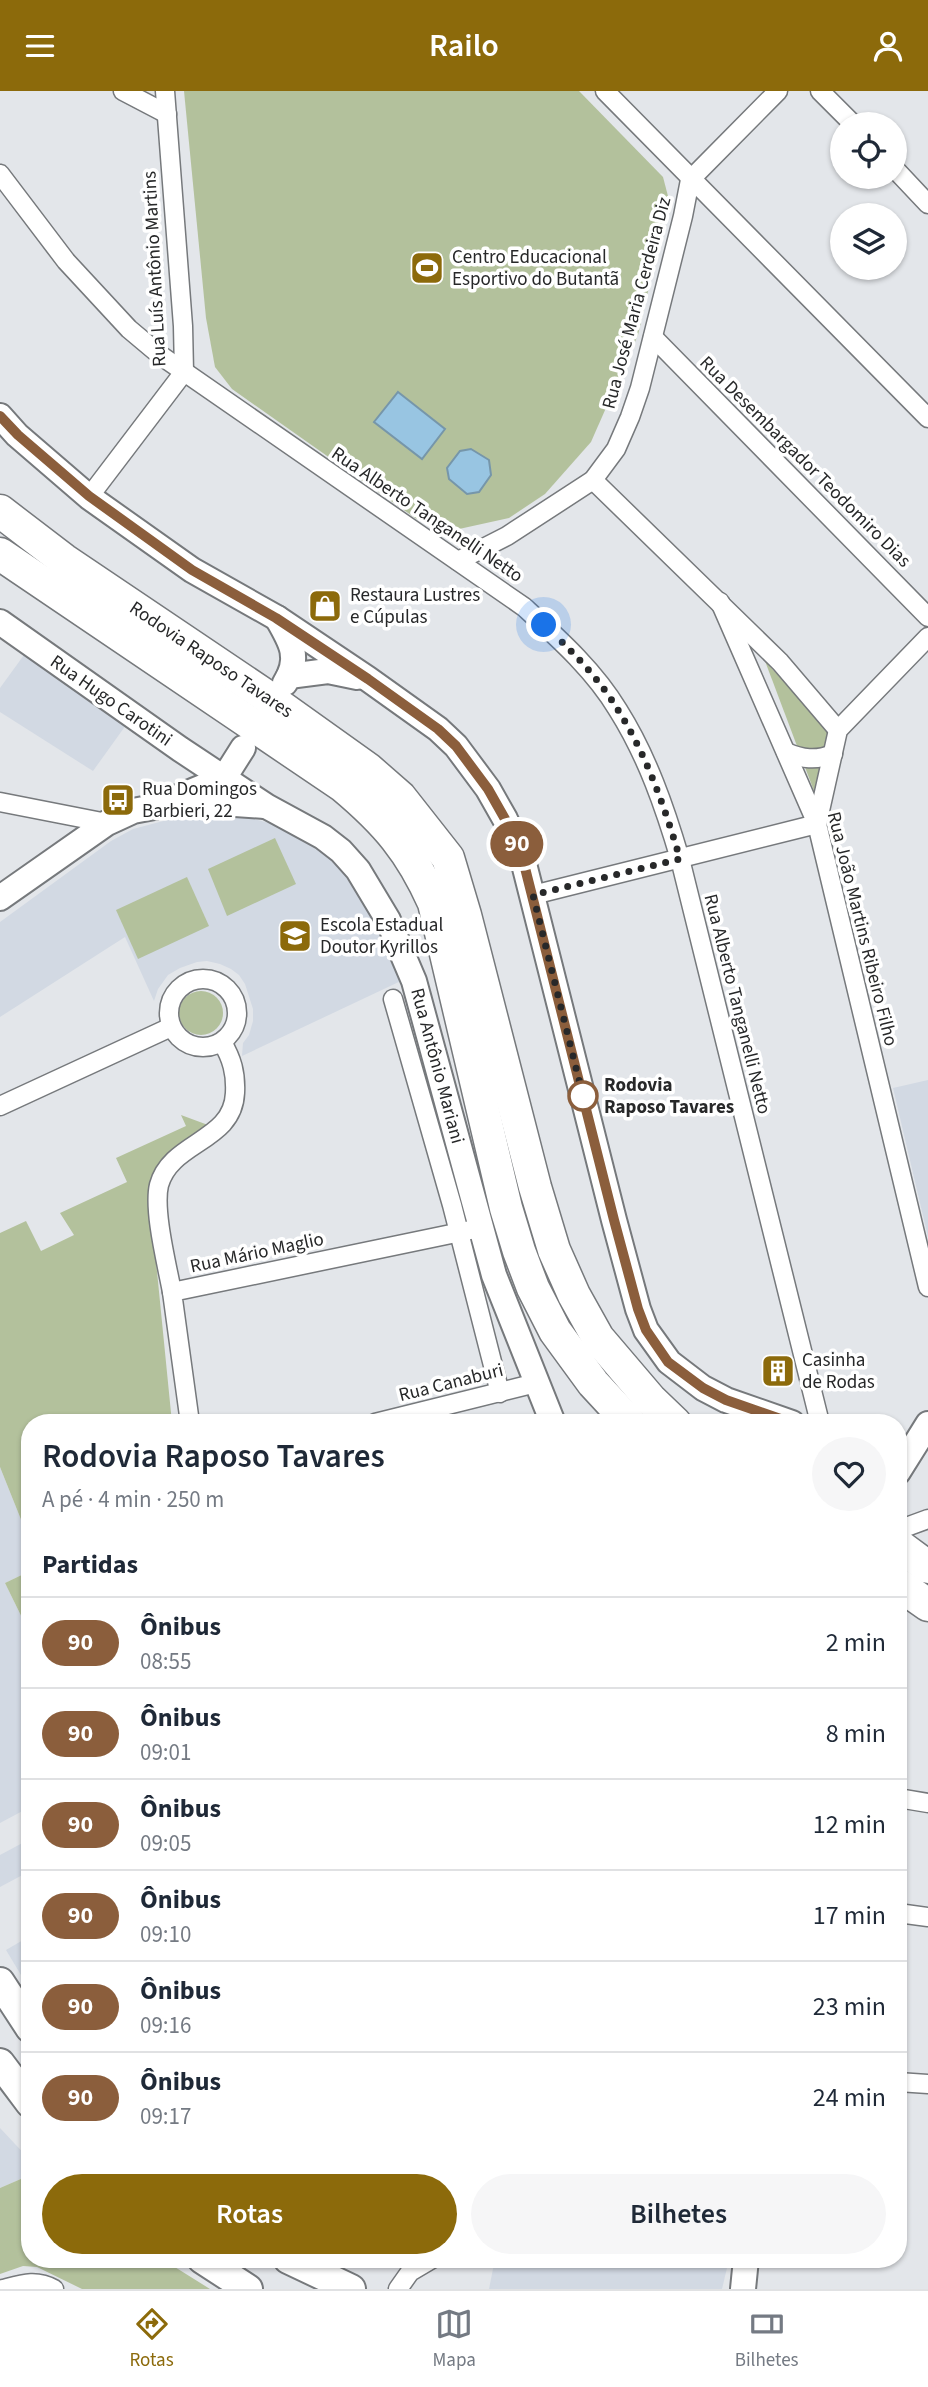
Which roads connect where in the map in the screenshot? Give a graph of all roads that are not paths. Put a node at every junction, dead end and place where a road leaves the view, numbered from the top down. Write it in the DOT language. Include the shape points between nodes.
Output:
graph roads {
  1 [pos="122,91"];
  2 [pos="164,91"];
  3 [pos="605,91"];
  4 [pos="778,91"];
  5 [pos="820,91"];
  6 [pos="841,112"];
  7 [pos="167,114"];
  8 [pos="0,174"];
  9 [pos="690,180"];
  10 [pos="907,182"];
  11 [pos="928,204"];
  12 [pos="653,337"];
  13 [pos="184,372"];
  14 [pos="0,416"];
  15 [pos="928,418"];
  16 [pos="593,480"];
  17 [pos="89,496"];
  18 [pos="0,511"];
  19 [pos="0,555"];
  20 [pos="458,561"];
  21 [pos="720,602"];
  22 [pos="928,617"];
  23 [pos="276,618"];
  24 [pos="0,622"];
  25 [pos="928,637"];
  26 [pos="780,662"];
  27 [pos="753,675"];
  28 [pos="368,679"];
  29 [pos="838,730"];
  30 [pos="180,749"];
  31 [pos="786,752"];
  32 [pos="833,754"];
  33 [pos="234,762"];
  34 [pos="0,801"];
  35 [pos="266,806"];
  36 [pos="154,807"];
  37 [pos="107,823"];
  38 [pos="817,824"];
  39 [pos="680,859"];
  40 [pos="533,895"];
  41 [pos="0,898"];
  42 [pos="393,999"];
  43 [pos="171,1027"];
  44 [pos="222,1042"];
  45 [pos="0,1106"];
  46 [pos="470,1230"];
  47 [pos="928,1287"];
  48 [pos="172,1292"];
  49 [pos="537,1384"];
  50 [pos="500,1393"];
  51 [pos="189,1414"];
  52 [pos="413,1414"];
  53 [pos="549,1414"];
  54 [pos="622,1414"];
  55 [pos="666,1414"];
  56 [pos="766,1414"];
  57 [pos="818,1414"];
  58 [pos="928,1424"];
  59 [pos="907,1454"];
  60 [pos="928,1518"];
  61 [pos="907,1526"];
  62 [pos="907,1552"];
  63 [pos="928,1567"];
  64 [pos="907,1590"];
  65 [pos="928,1605"];
  66 [pos="907,1800"];
  67 [pos="928,1803"];
  68 [pos="907,1914"];
  69 [pos="928,1917"];
  70 [pos="0,1982"];
  71 [pos="21,2014"];
  72 [pos="0,2063"];
  73 [pos="907,2083"];
  74 [pos="928,2084"];
  75 [pos="21,2091"];
  76 [pos="216,2268"];
  77 [pos="307,2268"];
  78 [pos="416,2268"];
  79 [pos="745,2268"];
  80 [pos="3,2289"];
  81 [pos="54,2289"];
  82 [pos="248,2289"];
  83 [pos="351,2289"];
  84 [pos="398,2289"];
  85 [pos="743,2289"];
  1 -- 7 [label="street"];
  2 -- 7 [label="street, Rua Luís Antônio Martins"];
  3 -- 9 [label="street"];
  4 -- 9 [label="street"];
  5 -- 6 [label="street"];
  7 -- 13 [label="street, Rua Luís Antônio Martins"];
  8 -- 13 [label="street, Rua Alberto Tanganelli Netto" via="66,261 129,329"];
  9 -- 12 [label="street, Rua José Maria Cerdeira Diz"];
  9 -- 15 [label="street"];
  10 -- 11 [label="street"];
  12 -- 16 [label="street, Rua José Maria Cerdeira Diz" via="630,418 616,449"];
  12 -- 22 [label="street, Rua Desembargador Teodomiro Dias"];
  13 -- 17 [label="street, Rua Luís Antônio Martins"];
  13 -- 20 [label="street, Rua Alberto Tanganelli Netto"];
  14 -- 17 [label="main road"];
  16 -- 20 [label="street, Rua José Maria Cerdeira Diz" via="507,536"];
  16 -- 21 [label="street, Rua João Martins Ribeiro Filho"];
  17 -- 23 [label="main road" via="192,570"];
  18 -- 55 [label="highway, Rodovia Raposo Tavares" via="75,568 368,769 400,797 448,858 554,1249 573,1296 598,1338"];
  19 -- 54 [label="highway, Rodovia Raposo Tavares" via="343,786 401,843 433,903 506,1208 533,1288 555,1331"];
  20 -- 39 [label="street, Rua Alberto Tanganelli Netto" via="524,607 563,643 618,709 648,767"];
  21 -- 26 [label="street"];
  21 -- 27 [label="street, Rua João Martins Ribeiro Filho"];
  23 -- 28 [label="main road"];
  23 -- 28 [label="main road" via="294,655 287,680 328,671"];
  24 -- 30 [label="main road, Rua Hugo Carotini"];
  25 -- 29 [label="street"];
  26 -- 27 [label="street" via="762,665"];
  26 -- 29 [label="street"];
  27 -- 31 [label="street, Rua João Martins Ribeiro Filho"];
  28 -- 40 [label="main road" via="456,746 505,819"];
  29 -- 32 [label="street"];
  30 -- 33 [label="main road, Rua Hugo Carotini"];
  30 -- 36 [label="main road" via="184,761 181,778"];
  31 -- 32 [label="street" via="816,759"];
  31 -- 38 [label="street, Rua João Martins Ribeiro Filho"];
  32 -- 38 [label="street"];
  33 -- 35 [label="main road, Rua Antônio Mariani"];
  33 -- 36 [label="main road"];
  34 -- 37 [label="street"];
  35 -- 36 [label="main road" via="191,802"];
  35 -- 46 [label="main road, Rua Antônio Mariani" via="341,851 388,920 414,981 448,1101"];
  36 -- 37 [label="main road"];
  37 -- 41 [label="main road"];
  38 -- 39 [label="street"];
  38 -- 47 [label="street, Rua João Martins Ribeiro Filho"];
  39 -- 40 [label="street"];
  39 -- 57 [label="street, Rua Alberto Tanganelli Netto"];
  40 -- 56 [label="main road" via="646,1330 668,1362 703,1388"];
  42 -- 46 [label="street, Rua Antônio Mariani"];
  43 -- 44 [label="street" via="188,1044 211,1047"];
  43 -- 44 [label="street" via="168,1015 175,992 195,979 207,978 228,989 237,1011 236,1023"];
  43 -- 45 [label="street"];
  44 -- 48 [label="street" via="235,1074 233,1109 215,1133 175,1160 159,1186"];
  46 -- 48 [label="street, Rua Mário Maglio"];
  46 -- 49 [label="main road, Rua Antônio Mariani" via="494,1275"];
  46 -- 50 [label="street, Rua Antônio Mariani"];
  48 -- 51 [label="street, Rua Mário Maglio"];
  49 -- 50 [label="street, Rua Canaburi"];
  49 -- 53 [label="main road, Rua Antônio Mariani"];
  50 -- 52 [label="street, Rua Canaburi"];
  58 -- 59 [label="main road"];
  60 -- 61 [label="street"];
  62 -- 63 [label="highway"];
  64 -- 65 [label="highway"];
  66 -- 67 [label="street"];
  68 -- 69 [label="street"];
  70 -- 71 [label="main road"];
  72 -- 75 [label="main road"];
  73 -- 74 [label="street"];
  76 -- 82 [label="main road"];
  77 -- 83 [label="main road"];
  78 -- 84 [label="street"];
  79 -- 85 [label="main road"];
  80 -- 81 [label="street" via="38,2282"];
}
